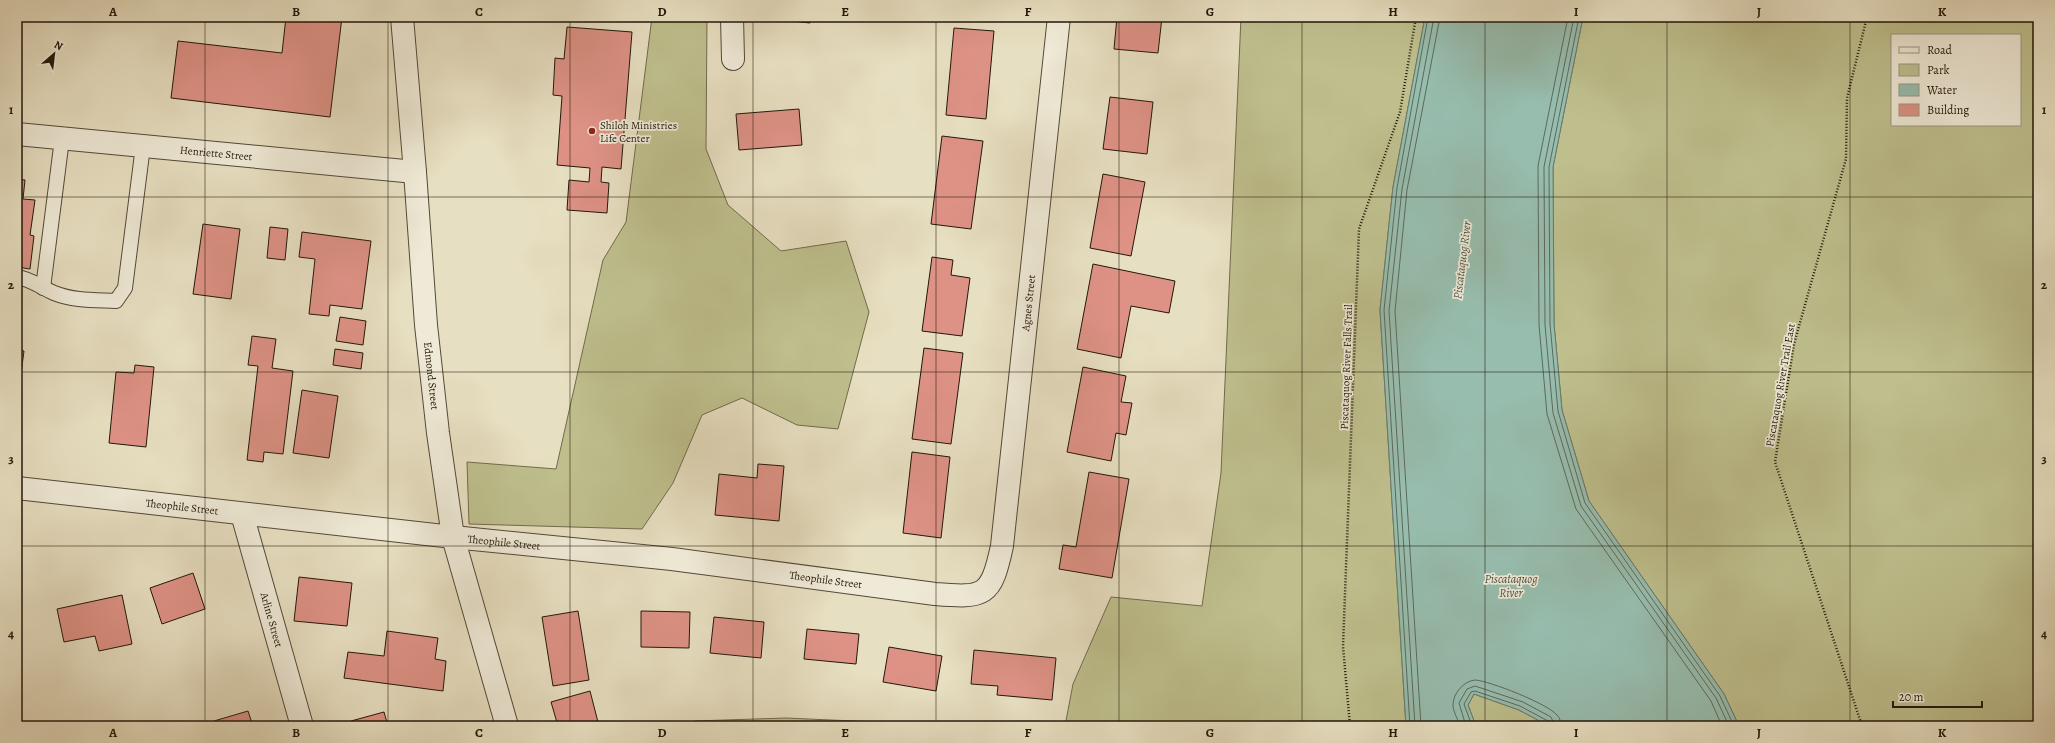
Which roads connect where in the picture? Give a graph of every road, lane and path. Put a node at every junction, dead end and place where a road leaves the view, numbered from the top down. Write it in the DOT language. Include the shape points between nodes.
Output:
graph roads {
  1 [pos="402,17"];
  2 [pos="732,17"];
  3 [pos="1059,17"];
  4 [pos="1416,17"];
  5 [pos="1867,17"];
  6 [pos="733,59"];
  7 [pos="17,134"];
  8 [pos="62,139"];
  9 [pos="143,146"];
  10 [pos="415,172"];
  11 [pos="21,278"];
  12 [pos="43,288"];
  13 [pos="17,488"];
  14 [pos="242,514"];
  15 [pos="453,537"];
  16 [pos="987,586"];
  17 [pos="302,726"];
  18 [pos="506,726"];
  19 [pos="1350,726"];
  20 [pos="1862,726"];
  1 -- 10 [label="street, Edmond Street"];
  2 -- 6 [label="street"];
  3 -- 16 [label="street, Agnes Street" via="1002,546 994,577"];
  4 -- 19 [label="path, Piscataquog River Falls Trail" via="1400,112 1359,230 1342,646"];
  5 -- 20 [label="path, Piscataquog River Trail East" via="1847,98 1846,159 1794,344 1775,462"];
  7 -- 8 [label="street, Henriette Street"];
  8 -- 9 [label="street, Henriette Street"];
  8 -- 12 [label="lane"];
  9 -- 10 [label="street, Henriette Street"];
  9 -- 12 [label="lane" via="126,288 116,301 78,300"];
  10 -- 15 [label="street, Edmond Street" via="426,325"];
  11 -- 12 [label="lane"];
  13 -- 14 [label="street, Theophile Street"];
  14 -- 15 [label="street, Theophile Street"];
  14 -- 17 [label="street, Arline Street"];
  15 -- 16 [label="street, Theophile Street" via="672,559 935,594 968,597 979,594"];
  15 -- 18 [label="street, Edmond Street"];
}
